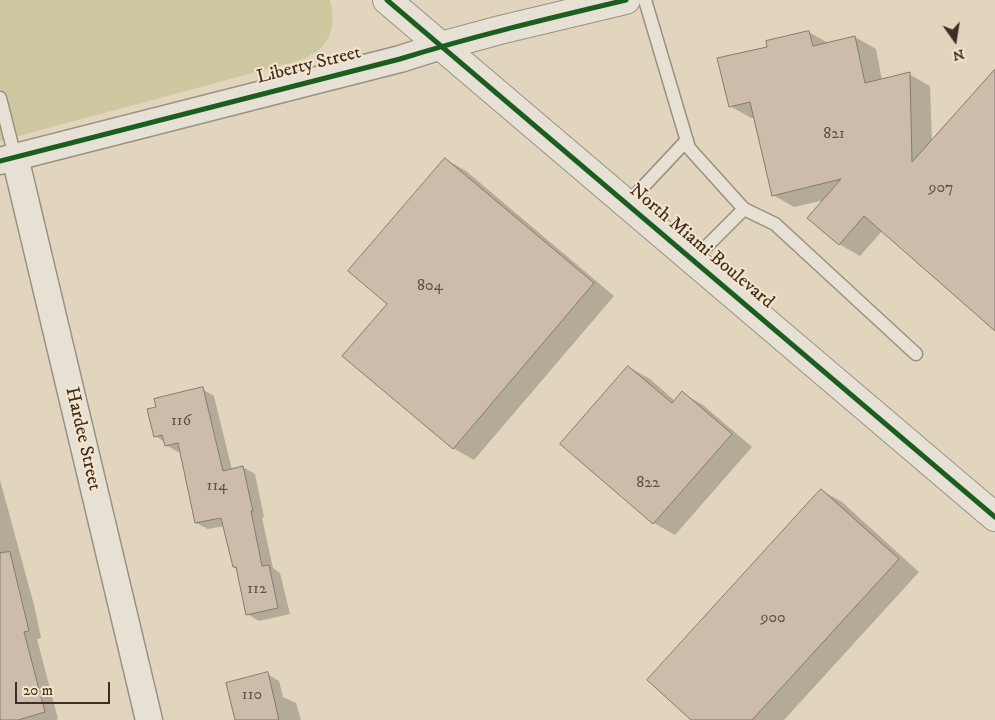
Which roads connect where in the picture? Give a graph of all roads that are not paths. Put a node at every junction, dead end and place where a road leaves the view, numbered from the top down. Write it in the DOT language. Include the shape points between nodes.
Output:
graph roads {
  1 [pos="387,0"];
  2 [pos="626,0"];
  3 [pos="644,0"];
  4 [pos="441,46"];
  5 [pos="0,98"];
  6 [pos="687,140"];
  7 [pos="7,159"];
  8 [pos="627,204"];
  9 [pos="744,209"];
  10 [pos="693,260"];
  11 [pos="916,354"];
  12 [pos="995,518"];
  13 [pos="149,720"];
  1 -- 4 [label="street, North Miami Boulevard"];
  2 -- 4 [label="street, Liberty Street"];
  3 -- 6 [label="lane"];
  4 -- 7 [label="street, Liberty Street"];
  4 -- 8 [label="street, North Miami Boulevard"];
  5 -- 7 [label="lane"];
  6 -- 8 [label="lane"];
  6 -- 9 [label="lane" via="689,148"];
  7 -- 13 [label="street, Hardee Street"];
  8 -- 10 [label="street, North Miami Boulevard"];
  9 -- 10 [label="lane"];
  9 -- 11 [label="lane" via="776,224"];
  10 -- 12 [label="street, North Miami Boulevard"];
}
